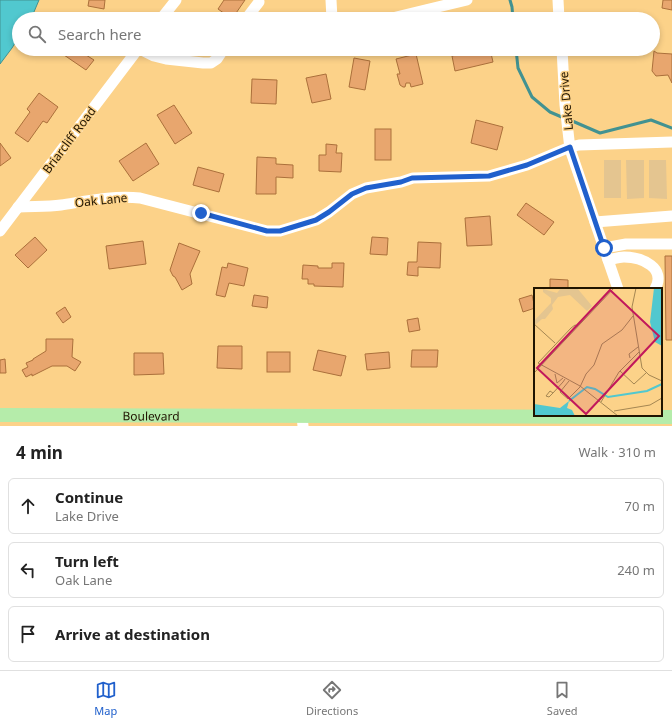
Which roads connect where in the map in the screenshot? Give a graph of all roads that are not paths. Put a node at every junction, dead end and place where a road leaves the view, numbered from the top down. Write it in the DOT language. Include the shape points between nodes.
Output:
graph roads {
  1 [pos="176,0"];
  2 [pos="331,0"];
  3 [pos="467,0"];
  4 [pos="558,0"];
  5 [pos="259,2"];
  6 [pos="167,12"];
  7 [pos="251,12"];
  8 [pos="332,12"];
  9 [pos="417,12"];
  10 [pos="559,12"];
  11 [pos="134,56"];
  12 [pos="154,56"];
  13 [pos="219,56"];
  14 [pos="563,56"];
  15 [pos="672,142"];
  16 [pos="570,147"];
  17 [pos="18,207"];
  18 [pos="672,216"];
  19 [pos="595,222"];
  20 [pos="0,231"];
  21 [pos="672,244"];
  22 [pos="604,248"];
  23 [pos="608,260"];
  24 [pos="618,288"];
  25 [pos="655,288"];
  26 [pos="0,415"];
  27 [pos="672,417"];
  28 [pos="646,419"];
  29 [pos="303,421"];
  1 -- 6 [label="street"];
  2 -- 8 [label="street"];
  3 -- 9 [label="street"];
  4 -- 10 [label="street"];
  5 -- 7 [label="street"];
  11 -- 17 [label="street, Briarcliff Road"];
  12 -- 13 [label="street" via="203,63 211,62"];
  14 -- 16 [label="street, Lake Drive"];
  15 -- 16 [label="street, Oak Lane"];
  16 -- 17 [label="street, Oak Lane" via="527,165 489,176 412,178 366,188 352,194 316,220 280,231 267,231 128,197"];
  16 -- 19 [label="street, Lake Drive"];
  17 -- 20 [label="street, Briarcliff Road"];
  18 -- 19 [label="street"];
  19 -- 22 [label="street, Lake Drive"];
  21 -- 22 [label="street" via="626,244"];
  22 -- 23 [label="street, Lake Drive"];
  23 -- 24 [label="street, Lake Drive"];
  23 -- 25 [label="street" via="624,257 651,265 659,279"];
  26 -- 29 [label="main road, Boulevard"];
  27 -- 28 [label="main road, Boulevard"];
  28 -- 29 [label="main road, Boulevard"];
}
